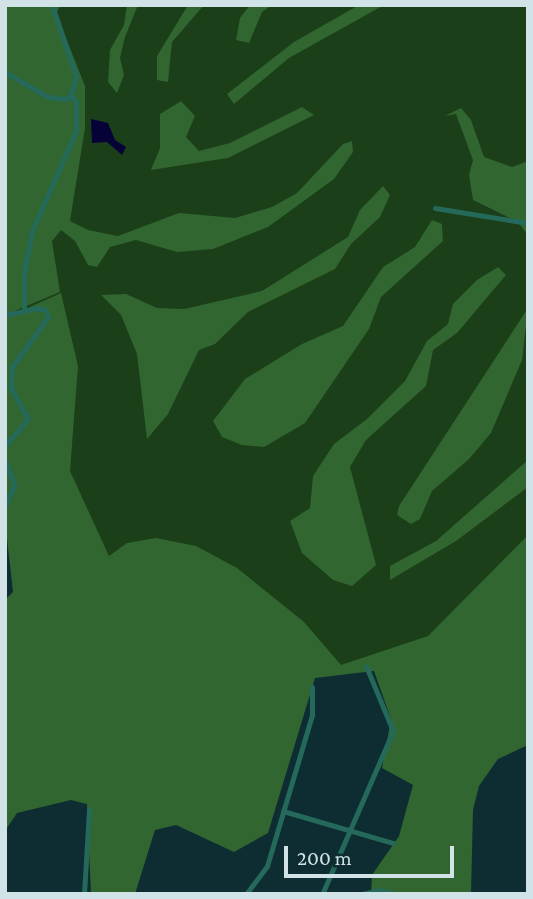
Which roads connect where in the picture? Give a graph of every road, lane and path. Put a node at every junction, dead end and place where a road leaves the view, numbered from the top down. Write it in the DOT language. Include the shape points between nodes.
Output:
graph roads {
  1 [pos="52,5"];
  2 [pos="5,72"];
  3 [pos="71,95"];
  4 [pos="435,208"];
  5 [pos="528,223"];
  6 [pos="24,308"];
  7 [pos="5,315"];
  8 [pos="5,445"];
  9 [pos="5,460"];
  10 [pos="5,506"];
  11 [pos="366,666"];
  12 [pos="312,687"];
  13 [pos="89,809"];
  14 [pos="283,811"];
  15 [pos="353,832"];
  16 [pos="393,843"];
  17 [pos="323,892"];
  18 [pos="84,894"];
  19 [pos="246,894"];
  20 [pos="362,894"];
  21 [pos="395,894"];
  1 -- 3 [label="street" via="76,76"];
  2 -- 3 [label="street" via="48,97 66,99"];
  3 -- 6 [label="street" via="76,102 76,131 32,231 24,273"];
  4 -- 5 [label="street"];
  6 -- 7 [label="street"];
  6 -- 8 [label="street" via="45,310 48,317 12,367 11,388 28,419"];
  9 -- 10 [label="street" via="14,485"];
  11 -- 15 [label="street" via="393,731"];
  12 -- 14 [label="street" via="312,715"];
  13 -- 18 [label="street"];
  14 -- 15 [label="street"];
  14 -- 19 [label="street" via="267,866"];
  15 -- 16 [label="street"];
  15 -- 17 [label="street"];
  20 -- 21 [label="street" via="379,890"];
}
